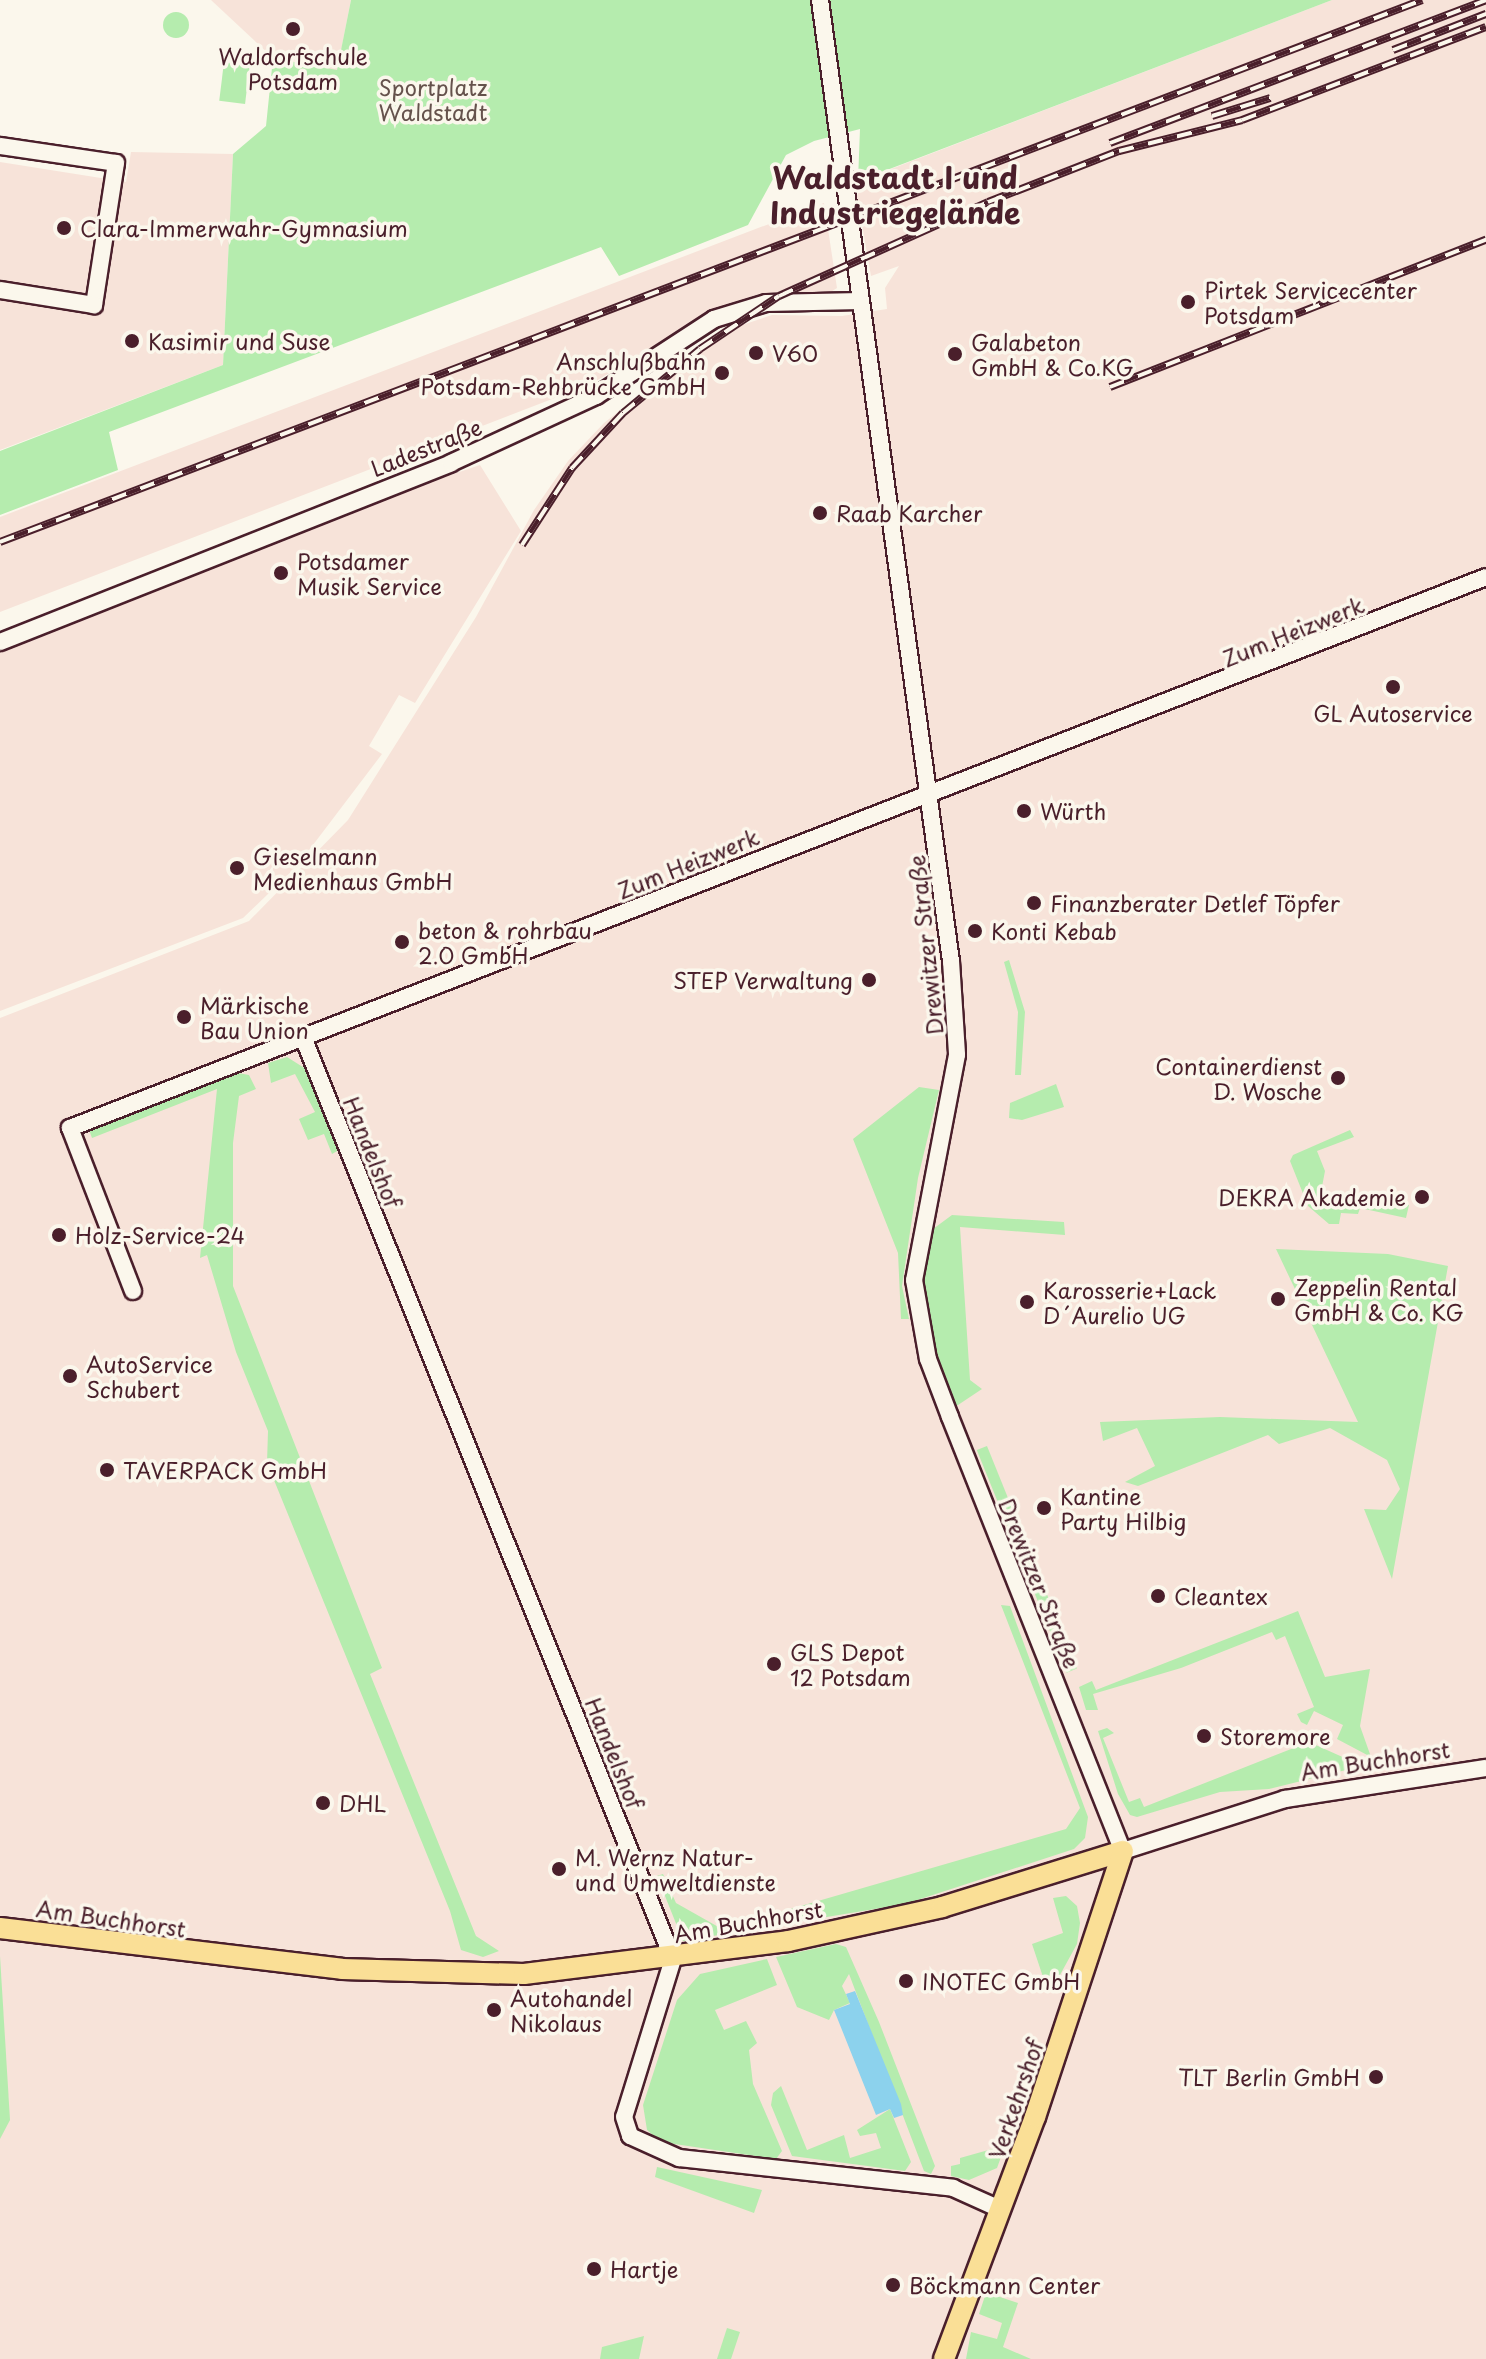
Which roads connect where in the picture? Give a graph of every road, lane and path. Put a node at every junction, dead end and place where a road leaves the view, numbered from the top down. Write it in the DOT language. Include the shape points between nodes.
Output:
graph roads {
  1 [pos="820,0"];
  2 [pos="0,146"];
  3 [pos="0,290"];
  4 [pos="861,301"];
  5 [pos="1486,577"];
  6 [pos="0,642"];
  7 [pos="929,795"];
  8 [pos="303,1037"];
  9 [pos="133,1291"];
  10 [pos="1486,1768"];
  11 [pos="1123,1851"];
  12 [pos="0,1928"];
  13 [pos="673,1959"];
  14 [pos="1000,2209"];
  15 [pos="944,2359"];
  1 -- 4 [label="street, Drewitzer Straße"];
  2 -- 3 [label="street" via="116,163 94,305"];
  4 -- 6 [label="street, Ladestraße" via="766,303 714,319 596,396 451,463"];
  4 -- 7 [label="street, Drewitzer Straße"];
  5 -- 7 [label="street, Zum Heizwerk"];
  7 -- 8 [label="street, Zum Heizwerk"];
  7 -- 11 [label="street, Drewitzer Straße" via="951,961 957,1055 914,1280 928,1359"];
  8 -- 9 [label="street, Zum Heizwerk" via="70,1128"];
  8 -- 13 [label="street, Handelshof"];
  10 -- 11 [label="street, Am Buchhorst" via="1285,1799"];
  11 -- 13 [label="main road, Am Buchhorst" via="942,1907 788,1941"];
  11 -- 14 [label="main road, Verkehrshof"];
  12 -- 13 [label="main road, Am Buchhorst" via="177,1952 417,1973 524,1974"];
  13 -- 14 [label="street" via="624,2117 630,2136 679,2158 953,2188"];
  14 -- 15 [label="main road, Verkehrshof"];
}
